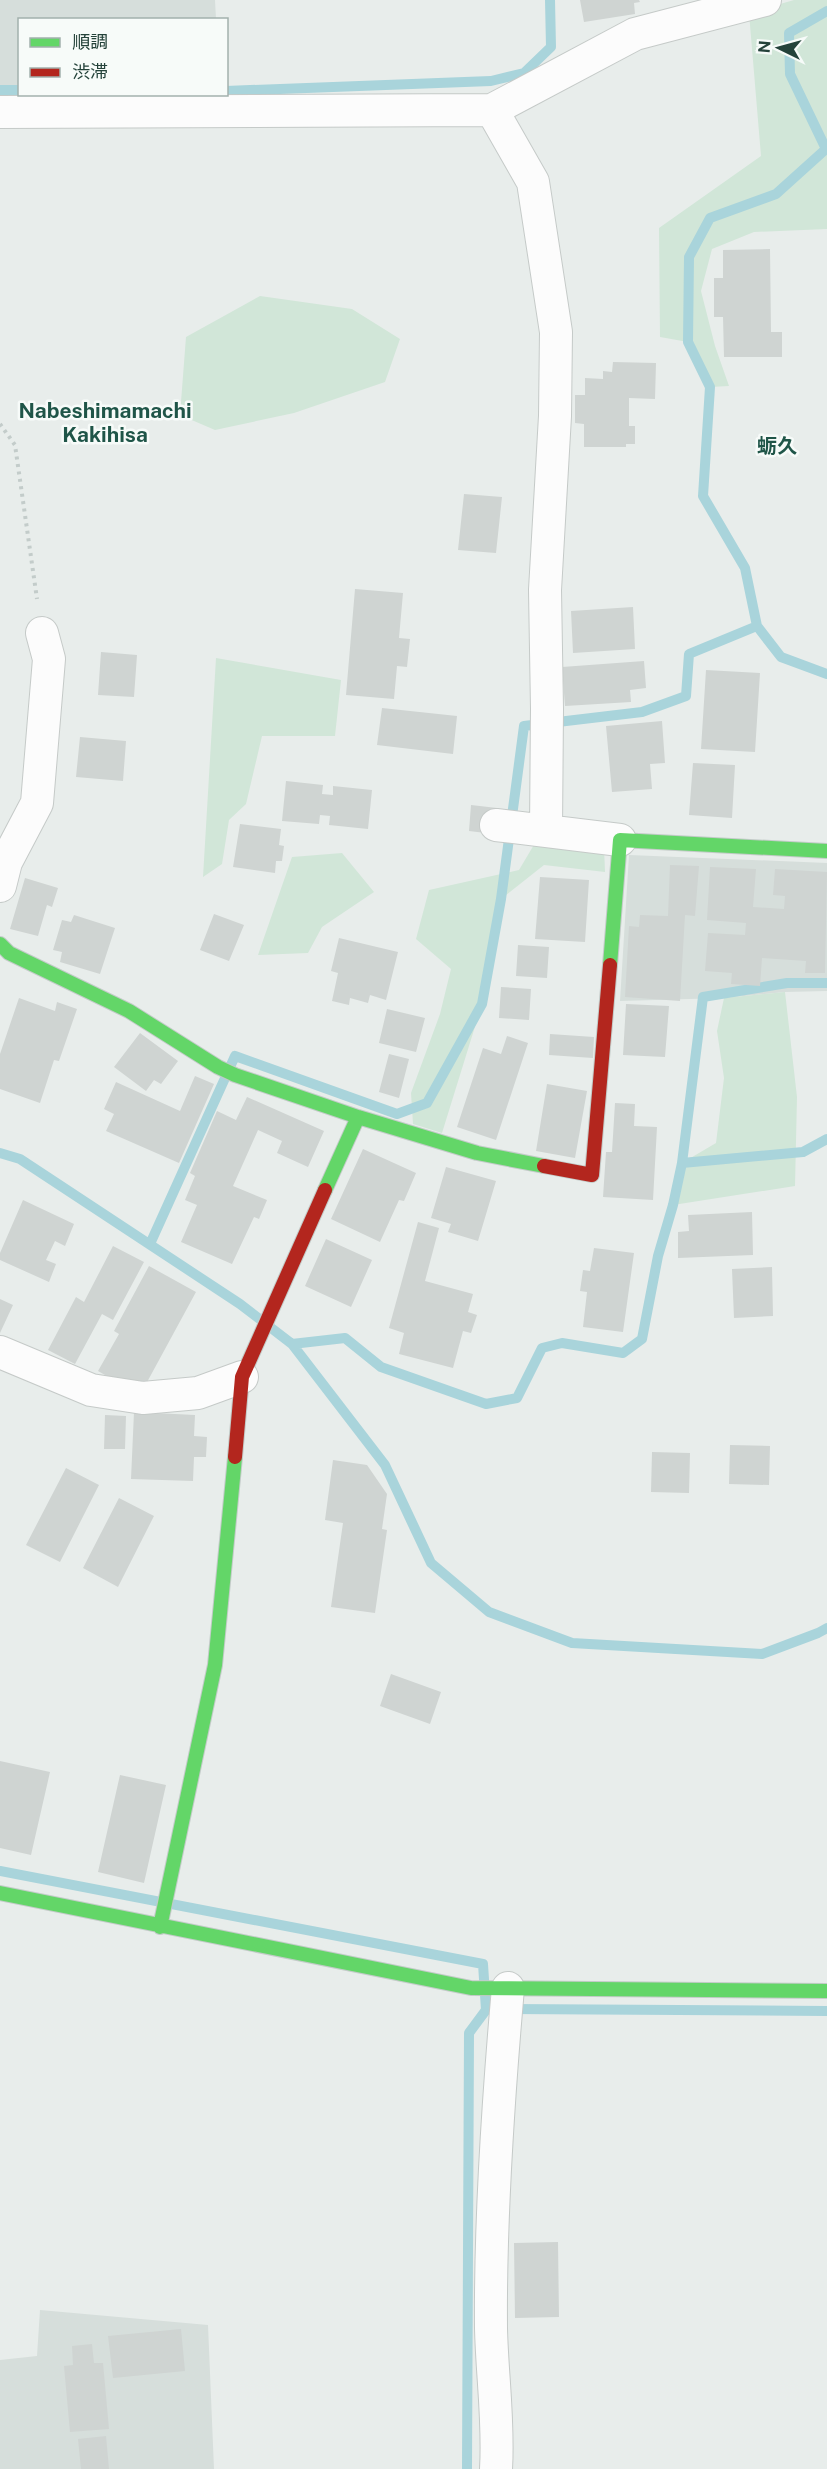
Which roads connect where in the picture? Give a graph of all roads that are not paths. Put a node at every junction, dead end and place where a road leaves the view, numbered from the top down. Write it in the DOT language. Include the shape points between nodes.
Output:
graph roads {
  1 [pos="765,0"];
  2 [pos="492,110"];
  3 [pos="0,112"];
  4 [pos="42,633"];
  5 [pos="620,840"];
  6 [pos="827,851"];
  7 [pos="0,885"];
  8 [pos="0,944"];
  9 [pos="358,1117"];
  10 [pos="0,1352"];
  11 [pos="242,1377"];
  12 [pos="0,1893"];
  13 [pos="161,1921"];
  14 [pos="827,1991"];
  15 [pos="504,1999"];
  16 [pos="496,2469"];
  1 -- 2 [label="street" via="635,34"];
  2 -- 3 [label="street"];
  2 -- 5 [label="street" via="533,182 556,332 545,590 547,723 521,828"];
  4 -- 7 [label="street" via="49,659 37,803 6,862"];
  5 -- 6 [label="street"];
  5 -- 9 [label="street" via="592,1175 477,1153"];
  8 -- 9 [label="street" via="9,953 129,1011 218,1067"];
  9 -- 11 [label="street"];
  10 -- 11 [label="street" via="91,1390 143,1398 198,1393"];
  11 -- 13 [label="street" via="215,1665"];
  12 -- 13 [label="street"];
  13 -- 15 [label="street" via="471,1988"];
  14 -- 15 [label="street"];
  15 -- 16 [label="street" via="492,2318"];
}
